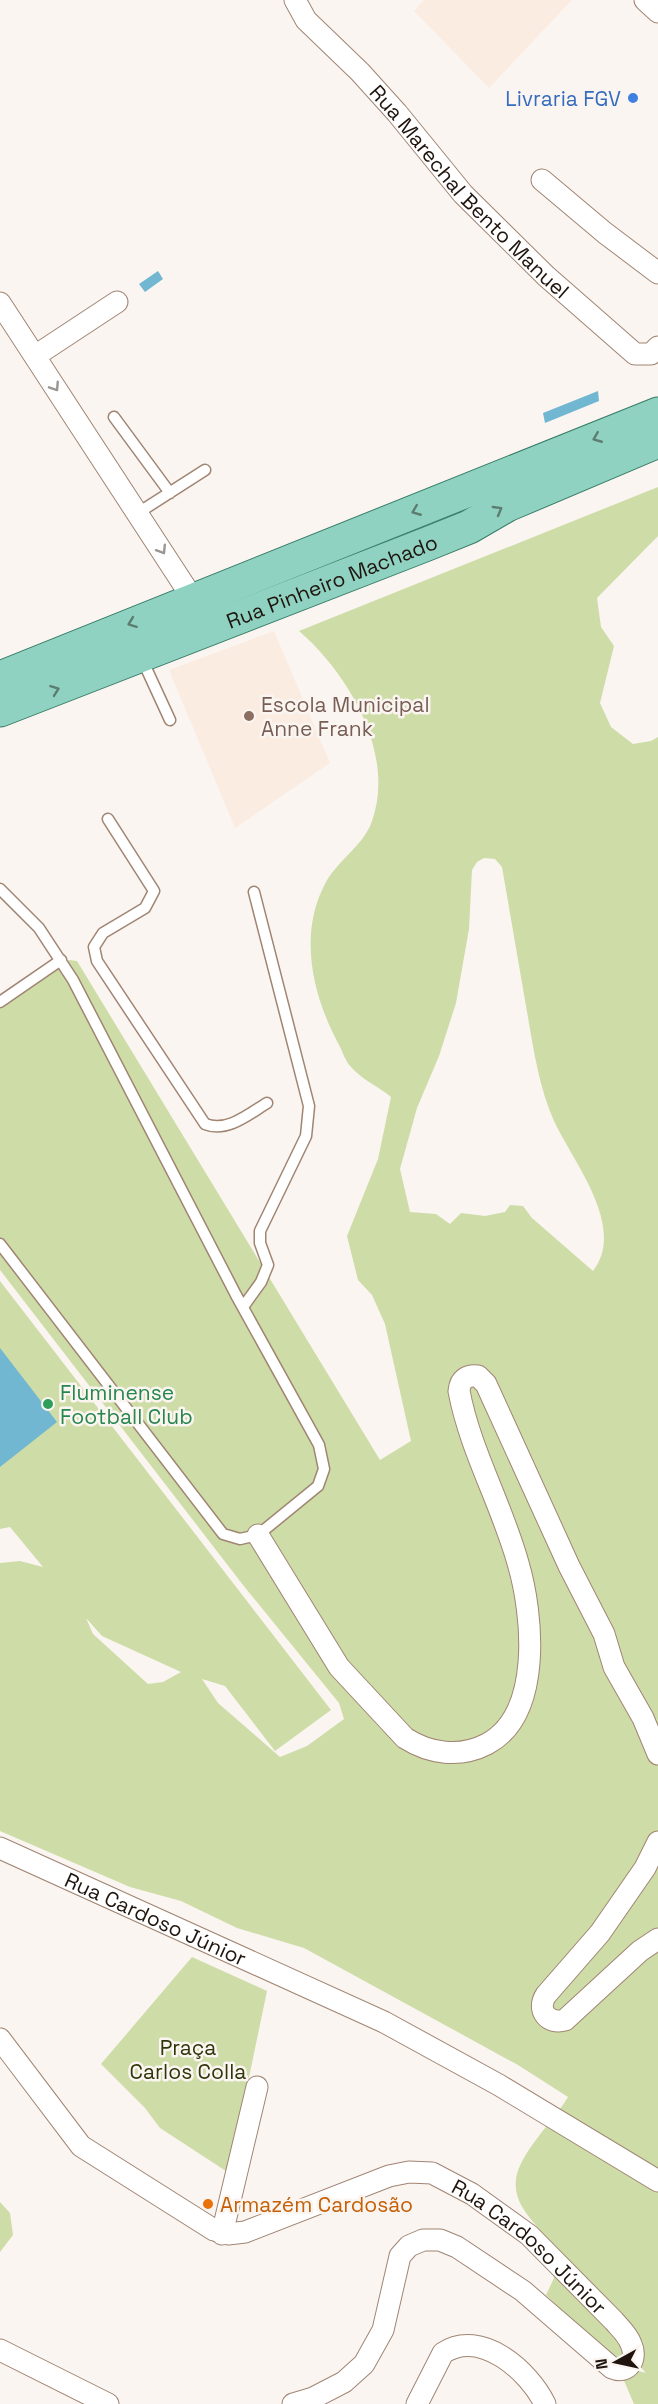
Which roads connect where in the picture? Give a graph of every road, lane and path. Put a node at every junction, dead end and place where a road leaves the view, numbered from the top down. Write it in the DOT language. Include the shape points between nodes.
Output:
graph roads {
  1 [pos="296,0"];
  2 [pos="645,0"];
  3 [pos="658,12"];
  4 [pos="542,180"];
  5 [pos="658,273"];
  6 [pos="117,302"];
  7 [pos="0,303"];
  8 [pos="658,347"];
  9 [pos="35,356"];
  10 [pos="658,414"];
  11 [pos="114,417"];
  12 [pos="658,441"];
  13 [pos="205,470"];
  14 [pos="170,493"];
  15 [pos="138,513"];
  16 [pos="193,599"];
  17 [pos="141,657"];
  18 [pos="0,678"];
  19 [pos="0,710"];
  20 [pos="170,720"];
  21 [pos="108,819"];
  22 [pos="0,889"];
  23 [pos="254,892"];
  24 [pos="61,960"];
  25 [pos="0,1002"];
  26 [pos="267,1103"];
  27 [pos="0,1244"];
  28 [pos="243,1307"];
  29 [pos="258,1535"];
  30 [pos="658,1754"];
  31 [pos="658,1842"];
  32 [pos="0,1848"];
  33 [pos="658,1939"];
  34 [pos="0,2040"];
  35 [pos="257,2087"];
  36 [pos="658,2181"];
  37 [pos="222,2234"];
  38 [pos="0,2350"];
  39 [pos="108,2404"];
  40 [pos="294,2404"];
  41 [pos="417,2404"];
  42 [pos="545,2404"];
  1 -- 8 [label="street, Rua Marechal Bento Manuel" via="306,20 397,112 463,194 546,276 635,354 651,354"];
  2 -- 3 [label="street"];
  4 -- 5 [label="street"];
  6 -- 9 [label="street"];
  7 -- 9 [label="street"];
  9 -- 15 [label="street, one-way"];
  10 -- 16 [label="main road, Rua Pinheiro Machado, one-way"];
  11 -- 14 [label="lane"];
  17 -- 12 [label="main road, Rua Pinheiro Machado, one-way" via="469,527 507,505"];
  13 -- 14 [label="lane"];
  14 -- 15 [label="lane"];
  15 -- 16 [label="street, one-way"];
  16 -- 18 [label="main road, Rua Pinheiro Machado, one-way"];
  19 -- 17 [label="main road, Rua Pinheiro Machado, one-way"];
  17 -- 20 [label="lane"];
  21 -- 26 [label="lane" via="154,891 145,908 103,933 94,947 97,962 205,1124 214,1128 227,1126"];
  22 -- 24 [label="lane" via="39,928"];
  23 -- 28 [label="lane" via="310,1122 260,1231 268,1265"];
  24 -- 25 [label="lane"];
  24 -- 28 [label="lane"];
  27 -- 29 [label="lane" via="223,1534 240,1539"];
  28 -- 29 [label="lane" via="319,1445 324,1469 318,1486"];
  29 -- 30 [label="street" via="339,1667 405,1738 440,1752 465,1752 489,1743 509,1725 522,1702 529,1641 518,1562 459,1391 463,1380 478,1376 486,1384 604,1634 614,1667"];
  31 -- 33 [label="street" via="645,1868 600,1933 546,1995 542,2005 545,2015 554,2021 569,2017"];
  32 -- 36 [label="street, Rua Cardoso Júnior" via="384,2022"];
  34 -- 37 [label="street" via="81,2146"];
  35 -- 37 [label="street"];
  37 -- 40 [label="street, Rua Cardoso Júnior" via="254,2229 389,2176 432,2173 472,2194 529,2235 625,2333 633,2349 628,2368 612,2368 523,2291 452,2245 423,2240 409,2246 400,2256 383,2330 364,2364 344,2382"];
  38 -- 39 [label="street"];
  41 -- 42 [label="street" via="443,2353 469,2345 493,2351 531,2383"];
}
